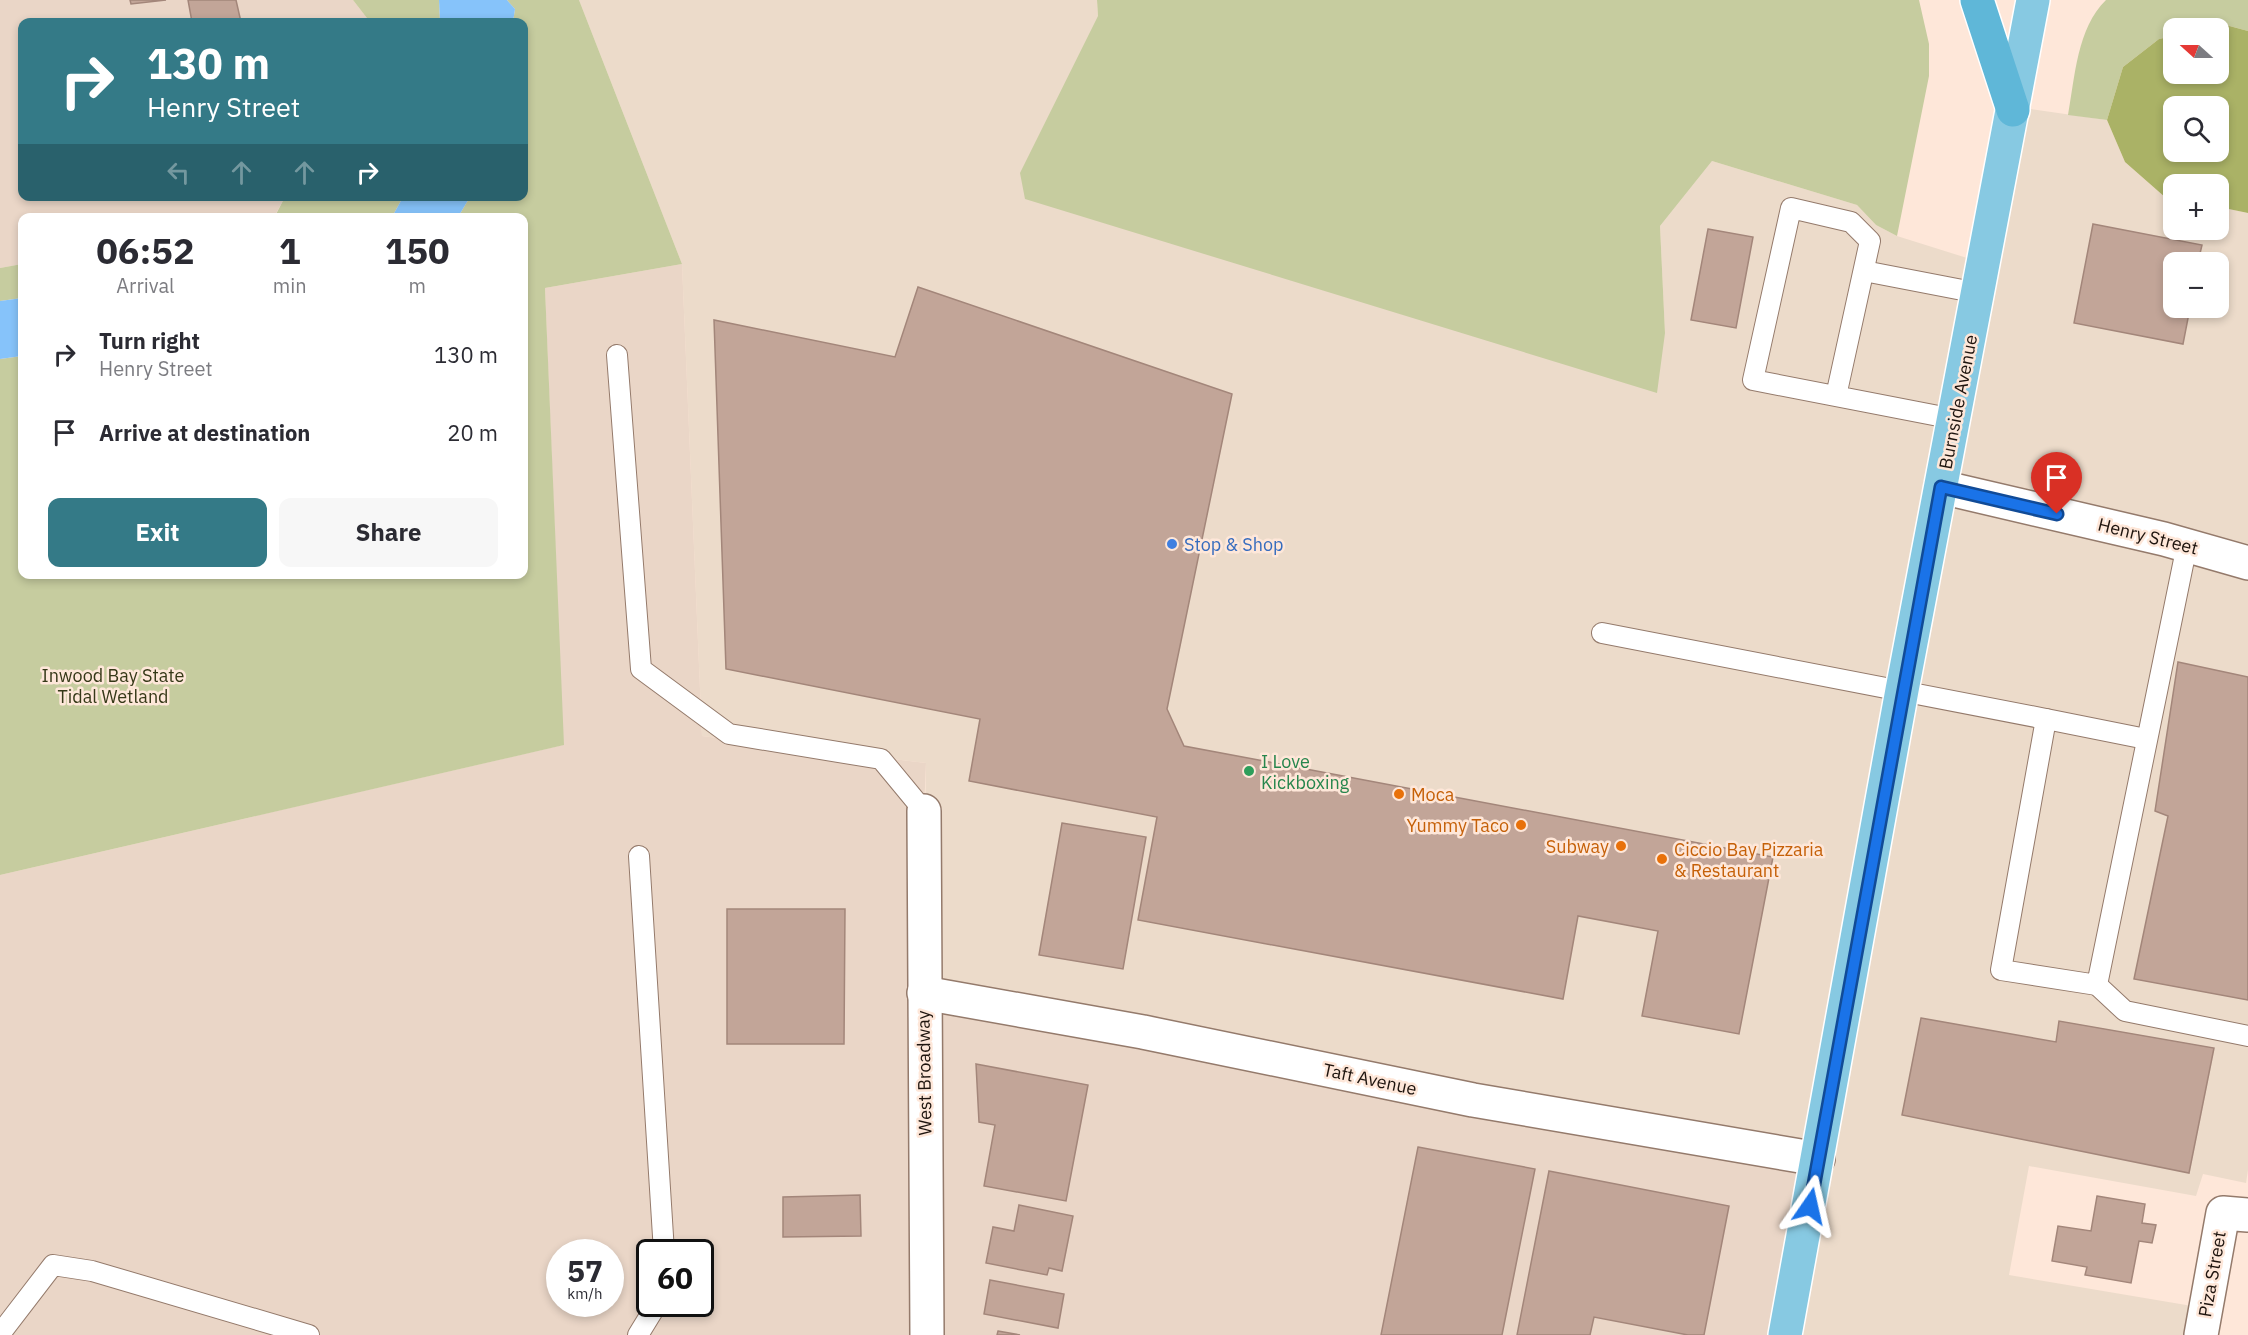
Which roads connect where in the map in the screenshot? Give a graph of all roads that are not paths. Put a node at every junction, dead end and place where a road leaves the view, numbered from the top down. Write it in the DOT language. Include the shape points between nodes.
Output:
graph roads {
  1 [pos="1977,0"];
  2 [pos="2033,0"];
  3 [pos="2013,110"];
  4 [pos="1864,271"];
  5 [pos="1978,293"];
  6 [pos="617,355"];
  7 [pos="1836,396"];
  8 [pos="1954,419"];
  9 [pos="1941,487"];
  10 [pos="2187,545"];
  11 [pos="2248,563"];
  12 [pos="1602,633"];
  13 [pos="1902,690"];
  14 [pos="2046,719"];
  15 [pos="2146,739"];
  16 [pos="924,810"];
  17 [pos="639,856"];
  18 [pos="2097,985"];
  19 [pos="924,993"];
  20 [pos="2248,1036"];
  21 [pos="1818,1159"];
  22 [pos="2235,1214"];
  23 [pos="663,1239"];
  24 [pos="649,1317"];
  25 [pos="0,1334"];
  26 [pos="309,1335"];
  27 [pos="638,1335"];
  28 [pos="927,1335"];
  29 [pos="1785,1335"];
  30 [pos="2201,1335"];
  1 -- 3 [label="highway"];
  2 -- 3 [label="main road, Burnside Avenue"];
  3 -- 5 [label="main road, Burnside Avenue"];
  4 -- 5 [label="lane"];
  4 -- 7 [label="lane"];
  4 -- 7 [label="lane" via="1870,242 1851,222 1791,208 1753,380"];
  5 -- 8 [label="main road, Burnside Avenue"];
  6 -- 16 [label="lane" via="641,669 729,734 881,759"];
  7 -- 8 [label="lane"];
  8 -- 9 [label="main road, Burnside Avenue"];
  9 -- 10 [label="street, Henry Street"];
  9 -- 13 [label="main road, Burnside Avenue"];
  10 -- 11 [label="street, Henry Street"];
  10 -- 15 [label="lane"];
  12 -- 13 [label="lane"];
  13 -- 14 [label="lane"];
  13 -- 21 [label="main road, Burnside Avenue"];
  14 -- 15 [label="lane"];
  14 -- 18 [label="lane" via="2001,970"];
  15 -- 18 [label="lane"];
  16 -- 19 [label="street, West Broadway"];
  17 -- 23 [label="lane"];
  18 -- 20 [label="lane" via="2124,1011"];
  19 -- 21 [label="street, Taft Avenue" via="1143,1032 1473,1100"];
  19 -- 28 [label="street, West Broadway"];
  21 -- 29 [label="main road, Burnside Avenue"];
  22 -- 30 [label="street, Piza Street"];
  24 -- 27 [label="lane"];
  25 -- 26 [label="lane" via="53,1265 92,1271"];
}
